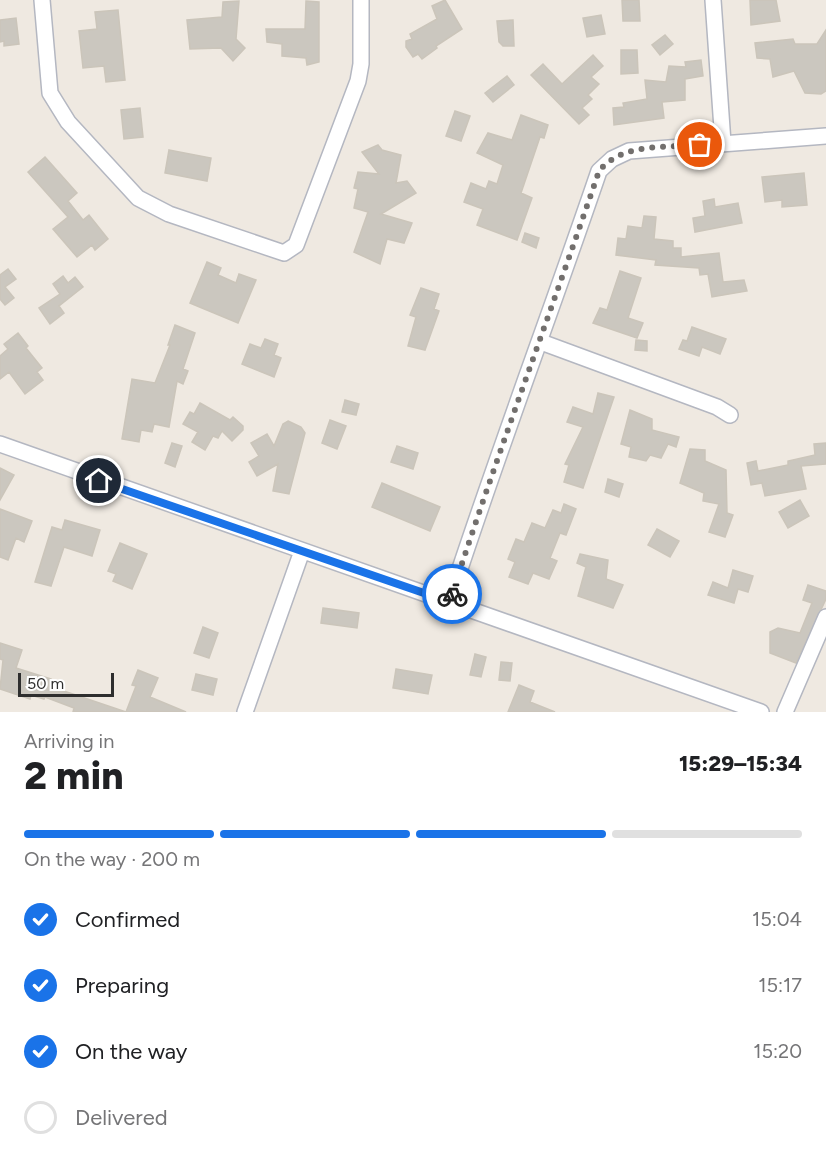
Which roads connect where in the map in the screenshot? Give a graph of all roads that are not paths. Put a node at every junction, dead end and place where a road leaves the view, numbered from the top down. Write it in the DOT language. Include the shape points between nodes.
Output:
graph roads {
  1 [pos="42,0"];
  2 [pos="361,0"];
  3 [pos="712,0"];
  4 [pos="826,136"];
  5 [pos="723,143"];
  6 [pos="541,342"];
  7 [pos="730,415"];
  8 [pos="0,444"];
  9 [pos="302,551"];
  10 [pos="450,602"];
  11 [pos="826,618"];
  12 [pos="245,712"];
  13 [pos="761,712"];
  14 [pos="786,712"];
  1 -- 2 [label="street" via="54,102 138,198 169,214 284,253 296,245 358,81"];
  3 -- 5 [label="street"];
  4 -- 5 [label="street"];
  5 -- 6 [label="street" via="629,151 599,171"];
  6 -- 7 [label="street" via="717,406"];
  6 -- 10 [label="street" via="488,484"];
  8 -- 9 [label="street"];
  9 -- 10 [label="street"];
  9 -- 12 [label="street"];
  10 -- 13 [label="street"];
  11 -- 14 [label="street"];
}
